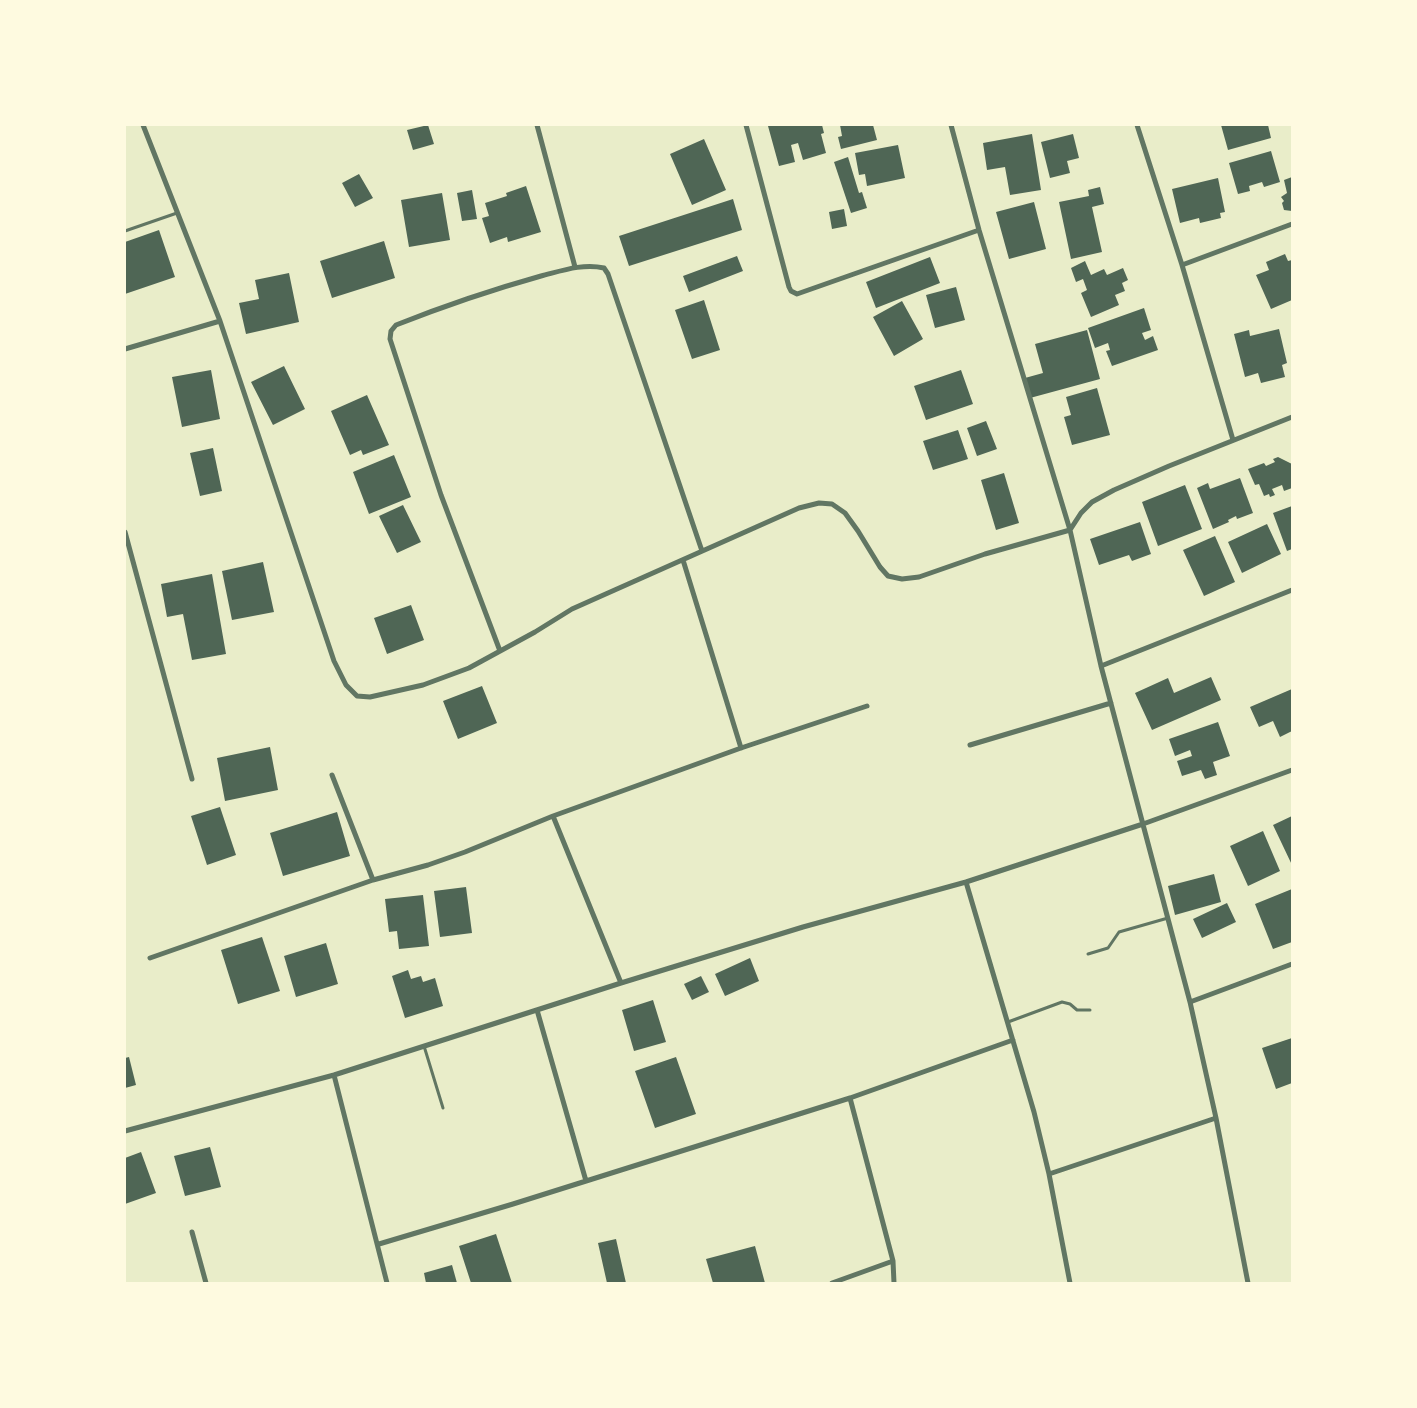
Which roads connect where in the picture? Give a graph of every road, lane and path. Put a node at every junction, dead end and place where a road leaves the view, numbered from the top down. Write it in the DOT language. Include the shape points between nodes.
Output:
graph roads {
  1 [pos="143,125"];
  2 [pos="537,125"];
  3 [pos="746,125"];
  4 [pos="951,125"];
  5 [pos="1137,125"];
  6 [pos="178,213"];
  7 [pos="1292,224"];
  8 [pos="979,230"];
  9 [pos="125,231"];
  10 [pos="1182,265"];
  11 [pos="575,267"];
  12 [pos="220,321"];
  13 [pos="125,349"];
  14 [pos="1292,417"];
  15 [pos="1233,440"];
  16 [pos="1070,530"];
  17 [pos="125,532"];
  18 [pos="702,551"];
  19 [pos="683,560"];
  20 [pos="1292,590"];
  21 [pos="500,651"];
  22 [pos="1101,666"];
  23 [pos="1111,703"];
  24 [pos="868,706"];
  25 [pos="970,745"];
  26 [pos="741,748"];
  27 [pos="1292,770"];
  28 [pos="332,775"];
  29 [pos="192,779"];
  30 [pos="553,816"];
  31 [pos="1143,824"];
  32 [pos="373,880"];
  33 [pos="966,882"];
  34 [pos="1168,918"];
  35 [pos="1088,954"];
  36 [pos="150,958"];
  37 [pos="1292,964"];
  38 [pos="621,983"];
  39 [pos="1190,1002"];
  40 [pos="537,1010"];
  41 [pos="1090,1010"];
  42 [pos="1008,1022"];
  43 [pos="1014,1040"];
  44 [pos="424,1046"];
  45 [pos="334,1074"];
  46 [pos="850,1098"];
  47 [pos="443,1108"];
  48 [pos="1216,1118"];
  49 [pos="125,1131"];
  50 [pos="1049,1174"];
  51 [pos="586,1181"];
  52 [pos="192,1232"];
  53 [pos="378,1244"];
  54 [pos="893,1261"];
  55 [pos="206,1283"];
  56 [pos="387,1283"];
  57 [pos="832,1283"];
  58 [pos="894,1283"];
  59 [pos="1070,1283"];
  60 [pos="1248,1283"];
  1 -- 6 [label="street"];
  2 -- 11 [label="street"];
  3 -- 8 [label="street" via="789,287 797,294"];
  4 -- 8 [label="street"];
  5 -- 10 [label="street"];
  6 -- 9 [label="lane"];
  6 -- 12 [label="street"];
  7 -- 10 [label="street"];
  8 -- 16 [label="street"];
  10 -- 15 [label="street"];
  11 -- 18 [label="street" via="597,266 608,274"];
  11 -- 21 [label="street" via="461,300 396,325 391,331 390,339 441,495"];
  12 -- 13 [label="street"];
  12 -- 21 [label="street" via="334,661 346,685 357,696 390,693 424,685 469,668"];
  14 -- 15 [label="street"];
  15 -- 16 [label="street" via="1092,502"];
  16 -- 18 [label="street" via="919,577 902,579 888,576 880,567 845,513 832,504 819,503 784,514"];
  16 -- 22 [label="street"];
  17 -- 29 [label="street"];
  18 -- 19 [label="street"];
  19 -- 21 [label="street" via="572,609"];
  19 -- 26 [label="street"];
  20 -- 22 [label="street"];
  22 -- 23 [label="street"];
  23 -- 25 [label="street"];
  23 -- 31 [label="street"];
  24 -- 26 [label="street"];
  26 -- 30 [label="street"];
  27 -- 31 [label="street"];
  28 -- 32 [label="street"];
  30 -- 32 [label="street" via="428,865"];
  30 -- 38 [label="street"];
  31 -- 33 [label="street"];
  31 -- 34 [label="street"];
  32 -- 36 [label="street"];
  33 -- 38 [label="street" via="803,927"];
  33 -- 42 [label="street"];
  34 -- 35 [label="lane" via="1119,932 1108,948"];
  34 -- 39 [label="street"];
  37 -- 39 [label="street"];
  38 -- 40 [label="street"];
  39 -- 48 [label="street"];
  40 -- 44 [label="street"];
  40 -- 51 [label="street"];
  41 -- 42 [label="lane" via="1077,1010 1062,1002"];
  42 -- 43 [label="street"];
  43 -- 46 [label="street"];
  43 -- 50 [label="street"];
  44 -- 45 [label="street"];
  44 -- 47 [label="lane"];
  45 -- 49 [label="street"];
  45 -- 53 [label="street"];
  46 -- 51 [label="street"];
  46 -- 54 [label="street"];
  48 -- 50 [label="street"];
  48 -- 60 [label="street"];
  50 -- 59 [label="street"];
  51 -- 53 [label="street"];
  52 -- 55 [label="street"];
  53 -- 56 [label="street"];
  54 -- 57 [label="street"];
  54 -- 58 [label="street"];
}
